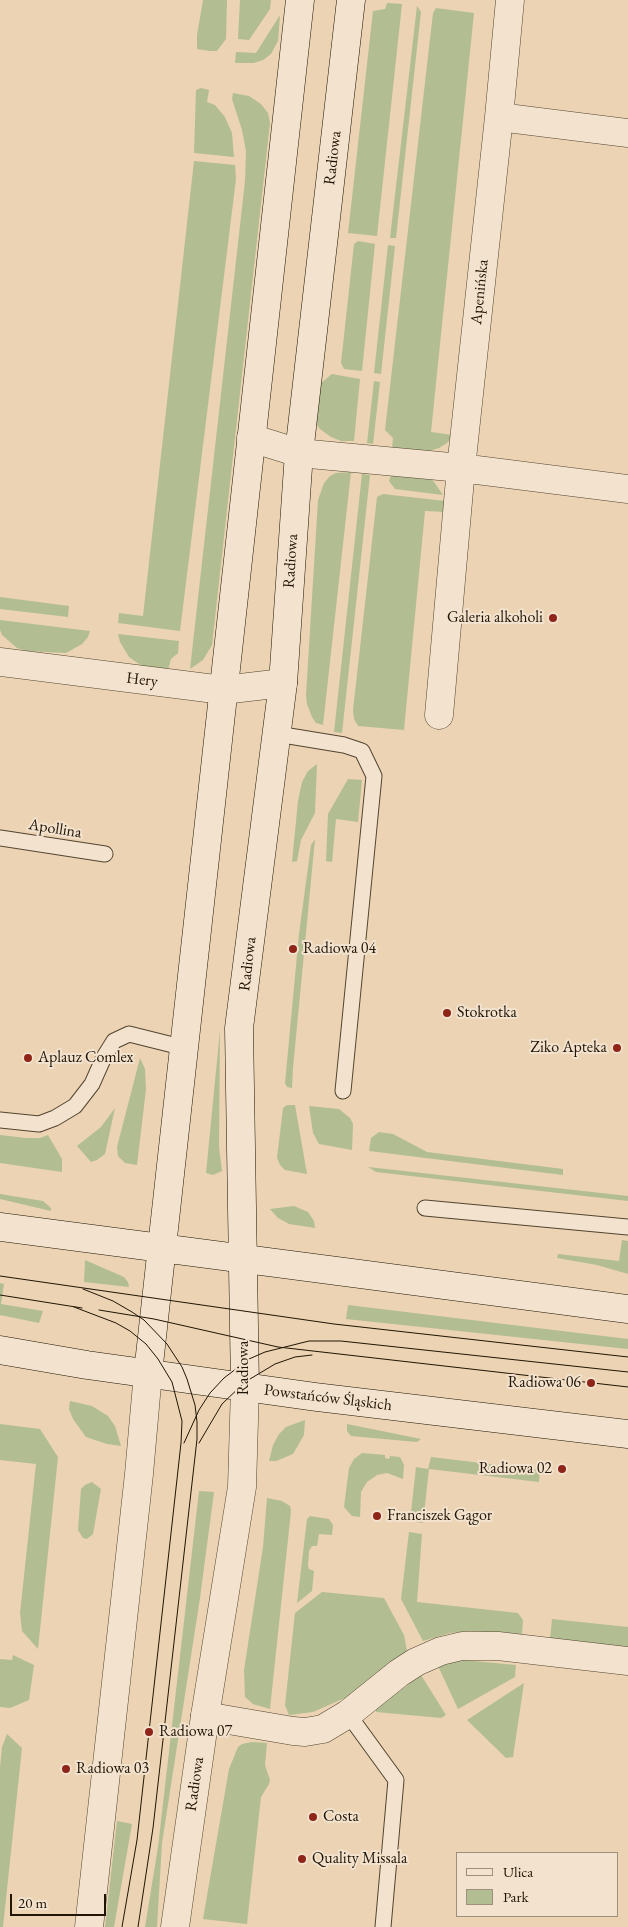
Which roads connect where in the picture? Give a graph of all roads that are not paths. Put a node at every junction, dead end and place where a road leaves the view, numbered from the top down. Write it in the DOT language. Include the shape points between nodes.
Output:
graph roads {
  1 [pos="300,0"];
  2 [pos="351,0"];
  3 [pos="510,0"];
  4 [pos="499,117"];
  5 [pos="628,133"];
  6 [pos="251,438"];
  7 [pos="299,453"];
  8 [pos="462,468"];
  9 [pos="628,489"];
  10 [pos="0,662"];
  11 [pos="283,683"];
  12 [pos="223,690"];
  13 [pos="439,715"];
  14 [pos="277,734"];
  15 [pos="0,838"];
  16 [pos="105,854"];
  17 [pos="185,1048"];
  18 [pos="343,1091"];
  19 [pos="0,1120"];
  20 [pos="425,1208"];
  21 [pos="0,1227"];
  22 [pos="628,1227"];
  23 [pos="163,1248"];
  24 [pos="244,1259"];
  25 [pos="628,1309"];
  26 [pos="0,1350"];
  27 [pos="148,1373"];
  28 [pos="245,1387"];
  29 [pos="628,1434"];
  30 [pos="628,1661"];
  31 [pos="348,1714"];
  32 [pos="204,1716"];
  33 [pos="89,1927"];
  34 [pos="175,1927"];
  35 [pos="383,1927"];
  1 -- 6 [label="main road"];
  2 -- 7 [label="main road, Radiowa"];
  3 -- 4 [label="main road, Apenińska"];
  4 -- 5 [label="main road"];
  4 -- 8 [label="main road, Apenińska"];
  6 -- 7 [label="main road"];
  6 -- 12 [label="main road"];
  7 -- 8 [label="main road"];
  7 -- 11 [label="main road, Radiowa"];
  8 -- 9 [label="main road"];
  8 -- 13 [label="main road, Apenińska"];
  10 -- 12 [label="main road, Hery"];
  11 -- 12 [label="main road, Hery"];
  11 -- 14 [label="main road, Radiowa"];
  12 -- 17 [label="main road"];
  14 -- 18 [label="lane" via="362,751 374,776"];
  14 -- 24 [label="main road, Radiowa" via="239,1028"];
  15 -- 16 [label="lane, Apollina"];
  17 -- 19 [label="lane" via="129,1034 114,1041 92,1084 75,1106 39,1124"];
  17 -- 23 [label="main road"];
  20 -- 22 [label="lane"];
  21 -- 23 [label="main road"];
  23 -- 24 [label="main road"];
  23 -- 27 [label="main road"];
  24 -- 25 [label="main road"];
  24 -- 28 [label="main road, Radiowa"];
  26 -- 27 [label="main road, Powstańców Śląskich"];
  27 -- 28 [label="main road, Powstańców Śląskich"];
  27 -- 33 [label="main road"];
  28 -- 29 [label="main road, Powstańców Śląskich"];
  28 -- 32 [label="main road, Radiowa" via="242,1487"];
  30 -- 31 [label="main road" via="498,1646 462,1646 416,1662"];
  31 -- 32 [label="main road" via="323,1728 305,1732"];
  31 -- 35 [label="lane" via="396,1780"];
  32 -- 34 [label="main road, Radiowa"];
}
